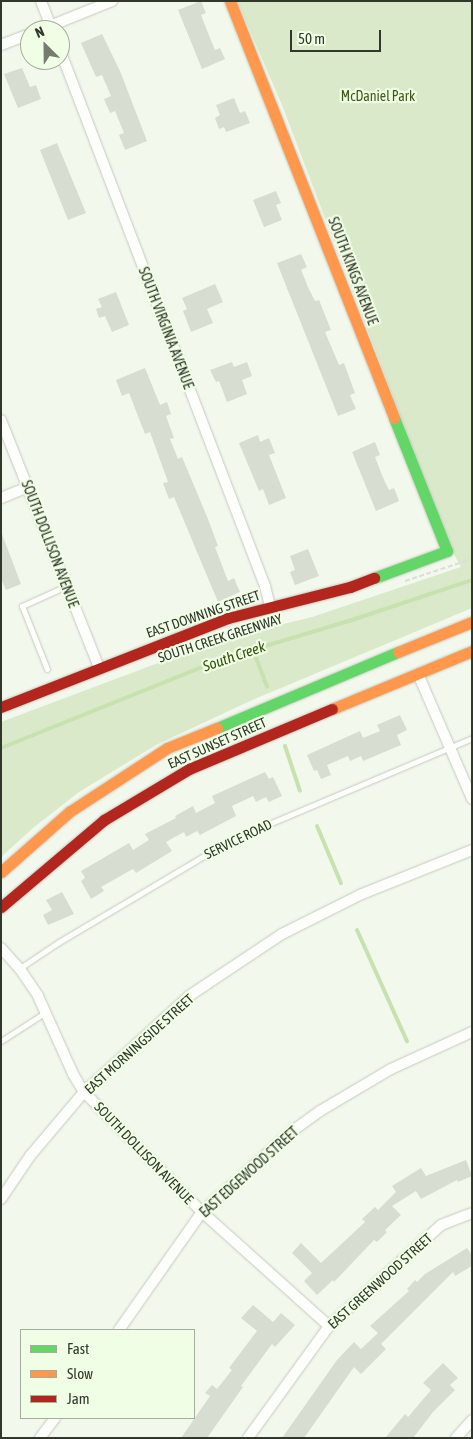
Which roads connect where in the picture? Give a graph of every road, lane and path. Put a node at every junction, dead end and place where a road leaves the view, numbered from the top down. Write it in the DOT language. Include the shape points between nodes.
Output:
graph roads {
  1 [pos="41,1"];
  2 [pos="112,1"];
  3 [pos="230,1"];
  4 [pos="49,20"];
  5 [pos="70,20"];
  6 [pos="20,38"];
  7 [pos="1,45"];
  8 [pos="68,70"];
  9 [pos="1,420"];
  10 [pos="28,487"];
  11 [pos="1,498"];
  12 [pos="447,551"];
  13 [pos="472,559"];
  14 [pos="399,584"];
  15 [pos="66,586"];
  16 [pos="270,606"];
  17 [pos="472,622"];
  18 [pos="472,651"];
  19 [pos="99,668"];
  20 [pos="47,669"];
  21 [pos="418,674"];
  22 [pos="1,707"];
  23 [pos="472,738"];
  24 [pos="450,747"];
  25 [pos="472,799"];
  26 [pos="472,850"];
  27 [pos="1,872"];
  28 [pos="1,907"];
  29 [pos="1,948"];
  30 [pos="20,969"];
  31 [pos="46,1012"];
  32 [pos="472,1032"];
  33 [pos="1,1041"];
  34 [pos="84,1092"];
  35 [pos="1,1199"];
  36 [pos="202,1212"];
  37 [pos="472,1212"];
  38 [pos="329,1326"];
  39 [pos="121,1329"];
  40 [pos="55,1419"];
  41 [pos="472,1420"];
  42 [pos="40,1438"];
  43 [pos="248,1438"];
  44 [pos="456,1438"];
  1 -- 4 [label="street"];
  2 -- 5 [label="street"];
  3 -- 12 [label="main road, SOUTH KINGS AVENUE"];
  6 -- 7 [label="street"];
  8 -- 16 [label="street, SOUTH VIRGINIA AVENUE"];
  9 -- 10 [label="street, SOUTH DOLLISON AVENUE"];
  10 -- 11 [label="street"];
  10 -- 15 [label="street, SOUTH DOLLISON AVENUE"];
  12 -- 16 [label="main road, EAST DOWNING STREET" via="350,587"];
  13 -- 14 [label="path"];
  15 -- 19 [label="street, SOUTH DOLLISON AVENUE"];
  15 -- 20 [label="lane" via="22,606"];
  16 -- 19 [label="main road, EAST DOWNING STREET" via="228,618"];
  17 -- 27 [label="main road, EAST SUNSET STREET" via="168,748 69,812"];
  18 -- 21 [label="main road, EAST SUNSET STREET"];
  19 -- 22 [label="main road, EAST DOWNING STREET"];
  21 -- 24 [label="street"];
  21 -- 28 [label="main road, EAST SUNSET STREET" via="189,769 104,820"];
  23 -- 24 [label="lane, SERVICE ROAD"];
  24 -- 25 [label="street"];
  24 -- 30 [label="lane, SERVICE ROAD" via="231,840 59,942"];
  26 -- 34 [label="street, EAST MORNINGSIDE STREET" via="362,894 282,934 189,996"];
  29 -- 30 [label="street, SOUTH DOLLISON AVENUE"];
  30 -- 31 [label="street, SOUTH DOLLISON AVENUE"];
  31 -- 33 [label="lane"];
  31 -- 34 [label="street, SOUTH DOLLISON AVENUE"];
  32 -- 36 [label="street, EAST EDGEWOOD STREET" via="391,1069 320,1111 291,1132"];
  34 -- 35 [label="street, EAST MORNINGSIDE STREET" via="30,1156"];
  34 -- 36 [label="street, SOUTH DOLLISON AVENUE"];
  36 -- 38 [label="street, SOUTH DOLLISON AVENUE"];
  36 -- 39 [label="street, EAST EDGEWOOD STREET"];
  37 -- 38 [label="street, EAST GREENWOOD STREET" via="441,1225"];
  38 -- 43 [label="street, EAST GREENWOOD STREET"];
  40 -- 42 [label="street"];
  41 -- 44 [label="street"];
}
